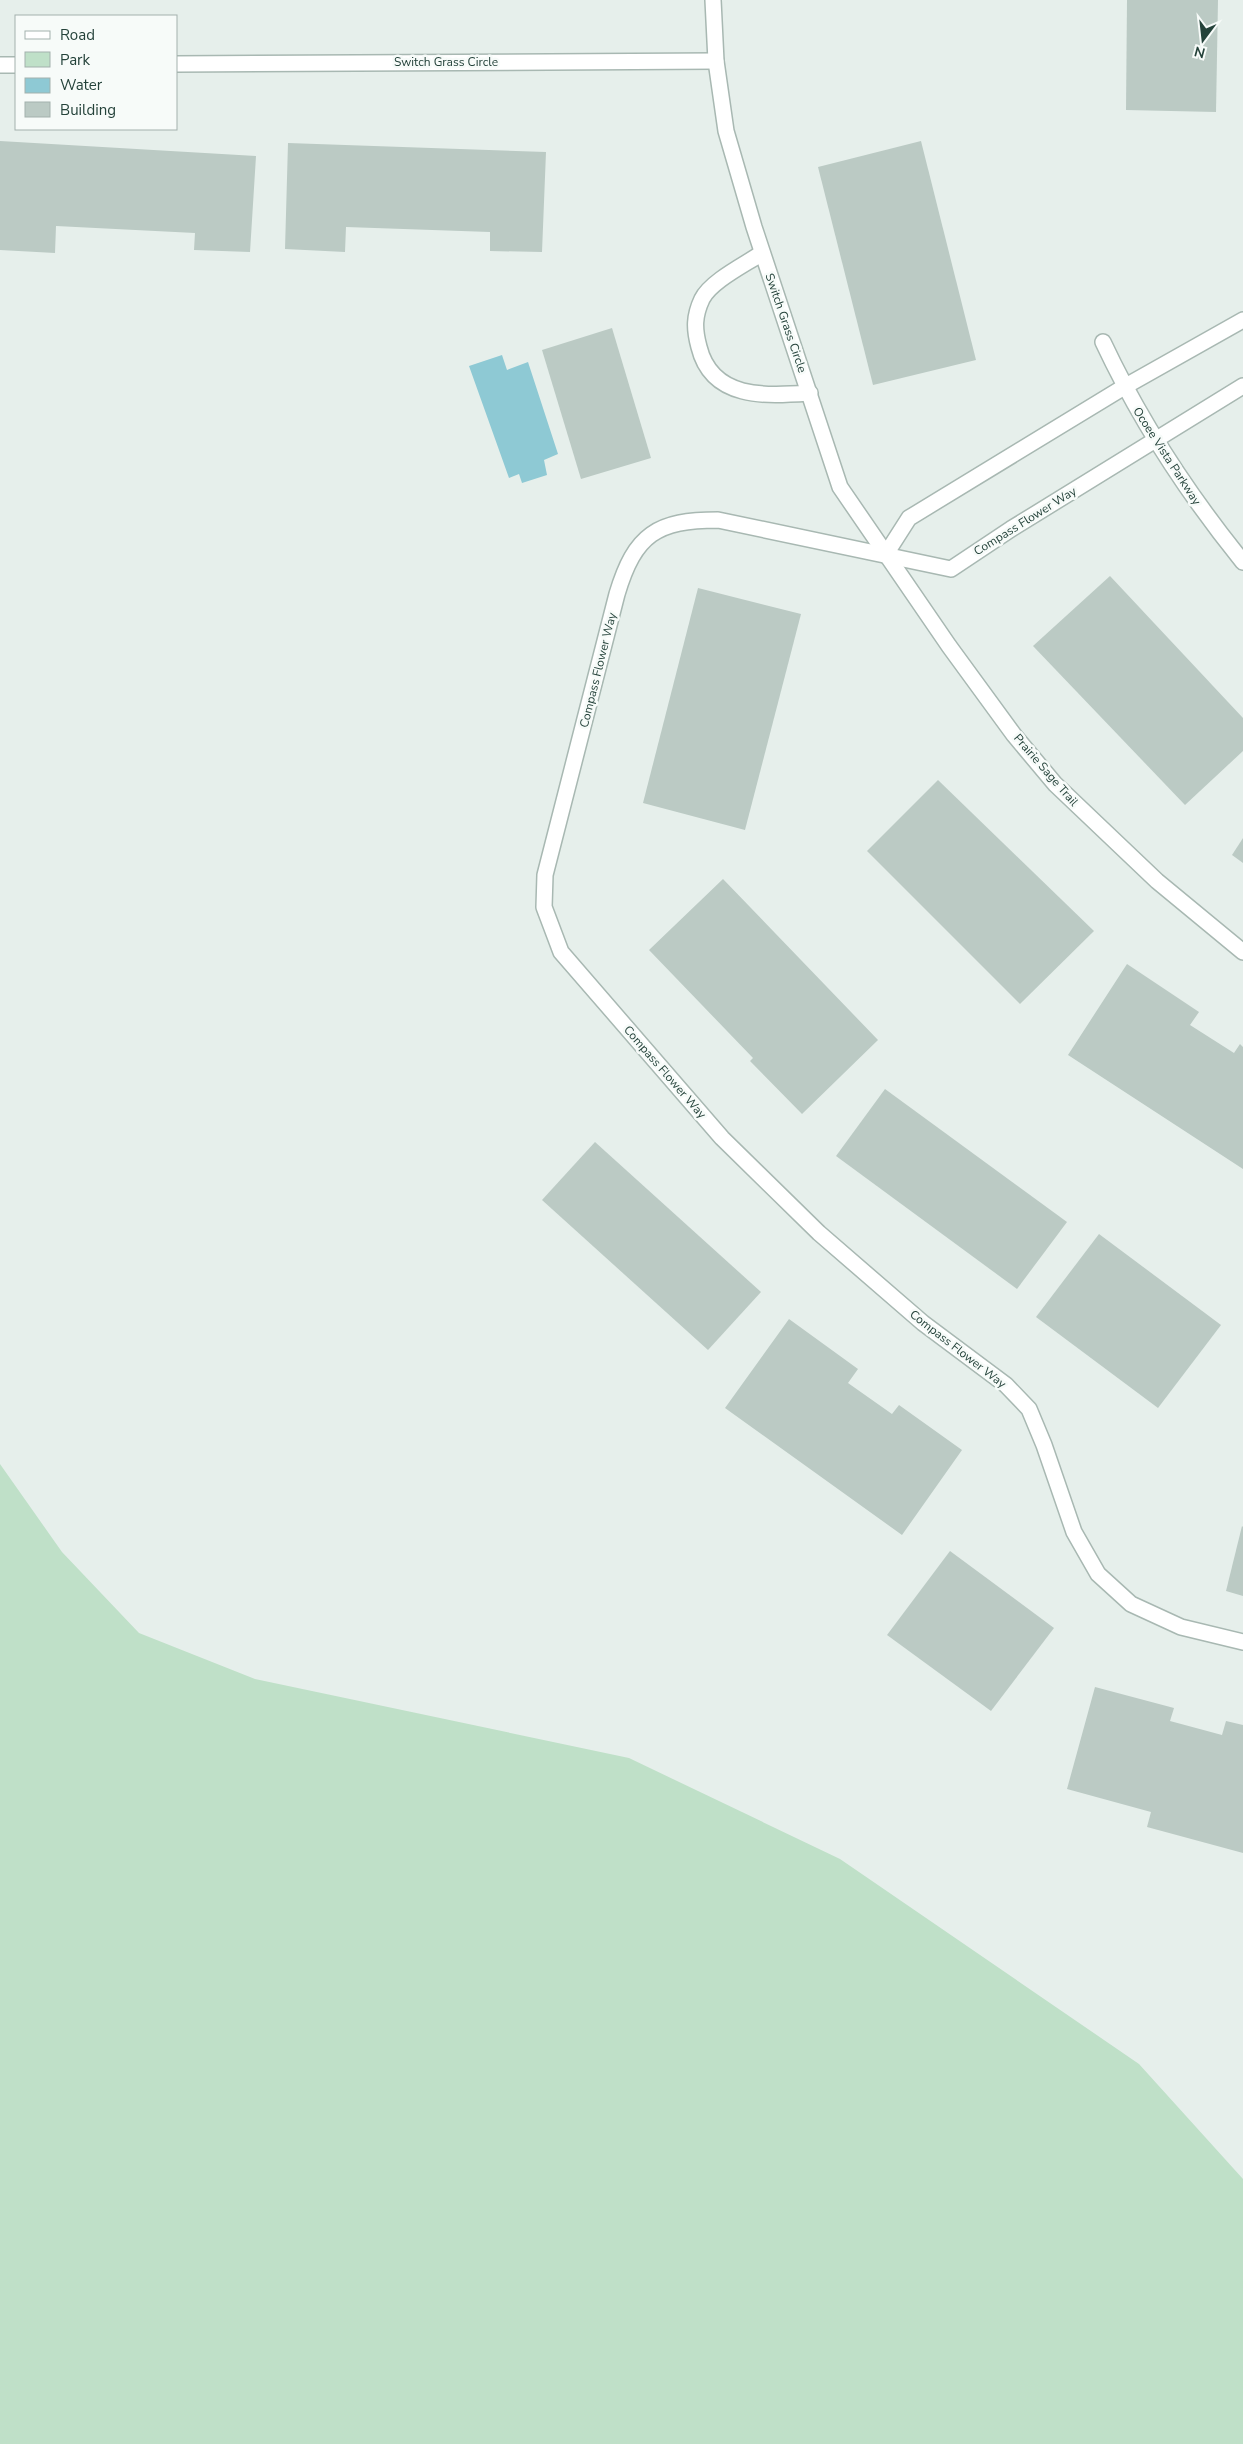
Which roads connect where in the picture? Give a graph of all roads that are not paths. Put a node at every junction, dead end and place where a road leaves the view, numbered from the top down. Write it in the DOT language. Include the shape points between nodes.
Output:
graph roads {
  1 [pos="713,0"];
  2 [pos="716,61"];
  3 [pos="178,64"];
  4 [pos="0,65"];
  5 [pos="15,65"];
  6 [pos="762,253"];
  7 [pos="1241,326"];
  8 [pos="1103,342"];
  9 [pos="1243,386"];
  10 [pos="1124,387"];
  11 [pos="810,393"];
  12 [pos="1156,439"];
  13 [pos="886,554"];
  14 [pos="1243,562"];
  15 [pos="1243,952"];
  16 [pos="1243,1642"];
  1 -- 2 [label="street, Switch Grass Circle"];
  2 -- 3 [label="street, Switch Grass Circle"];
  2 -- 6 [label="street, Switch Grass Circle" via="726,131"];
  4 -- 5 [label="street"];
  6 -- 11 [label="street, Switch Grass Circle"];
  6 -- 11 [label="street" via="721,280 703,298 694,327 700,354 714,377 728,386 771,396"];
  7 -- 10 [label="street"];
  8 -- 10 [label="street, Ocoee Vista Parkway"];
  9 -- 12 [label="street, Compass Flower Way"];
  10 -- 12 [label="street, Ocoee Vista Parkway"];
  10 -- 13 [label="street" via="909,518"];
  11 -- 13 [label="street, Switch Grass Circle" via="840,487"];
  12 -- 13 [label="street, Compass Flower Way" via="951,570"];
  12 -- 14 [label="street, Ocoee Vista Parkway" via="1183,483"];
  13 -- 15 [label="street, Prairie Sage Trail" via="965,668 1055,784 1157,881"];
  13 -- 16 [label="street, Compass Flower Way" via="718,520 685,520 664,526 646,539 631,556 617,594 545,875 544,908 561,952 722,1138 819,1233 924,1323 1006,1385 1029,1409 1074,1532 1098,1574 1140,1608 1181,1627"];
}
